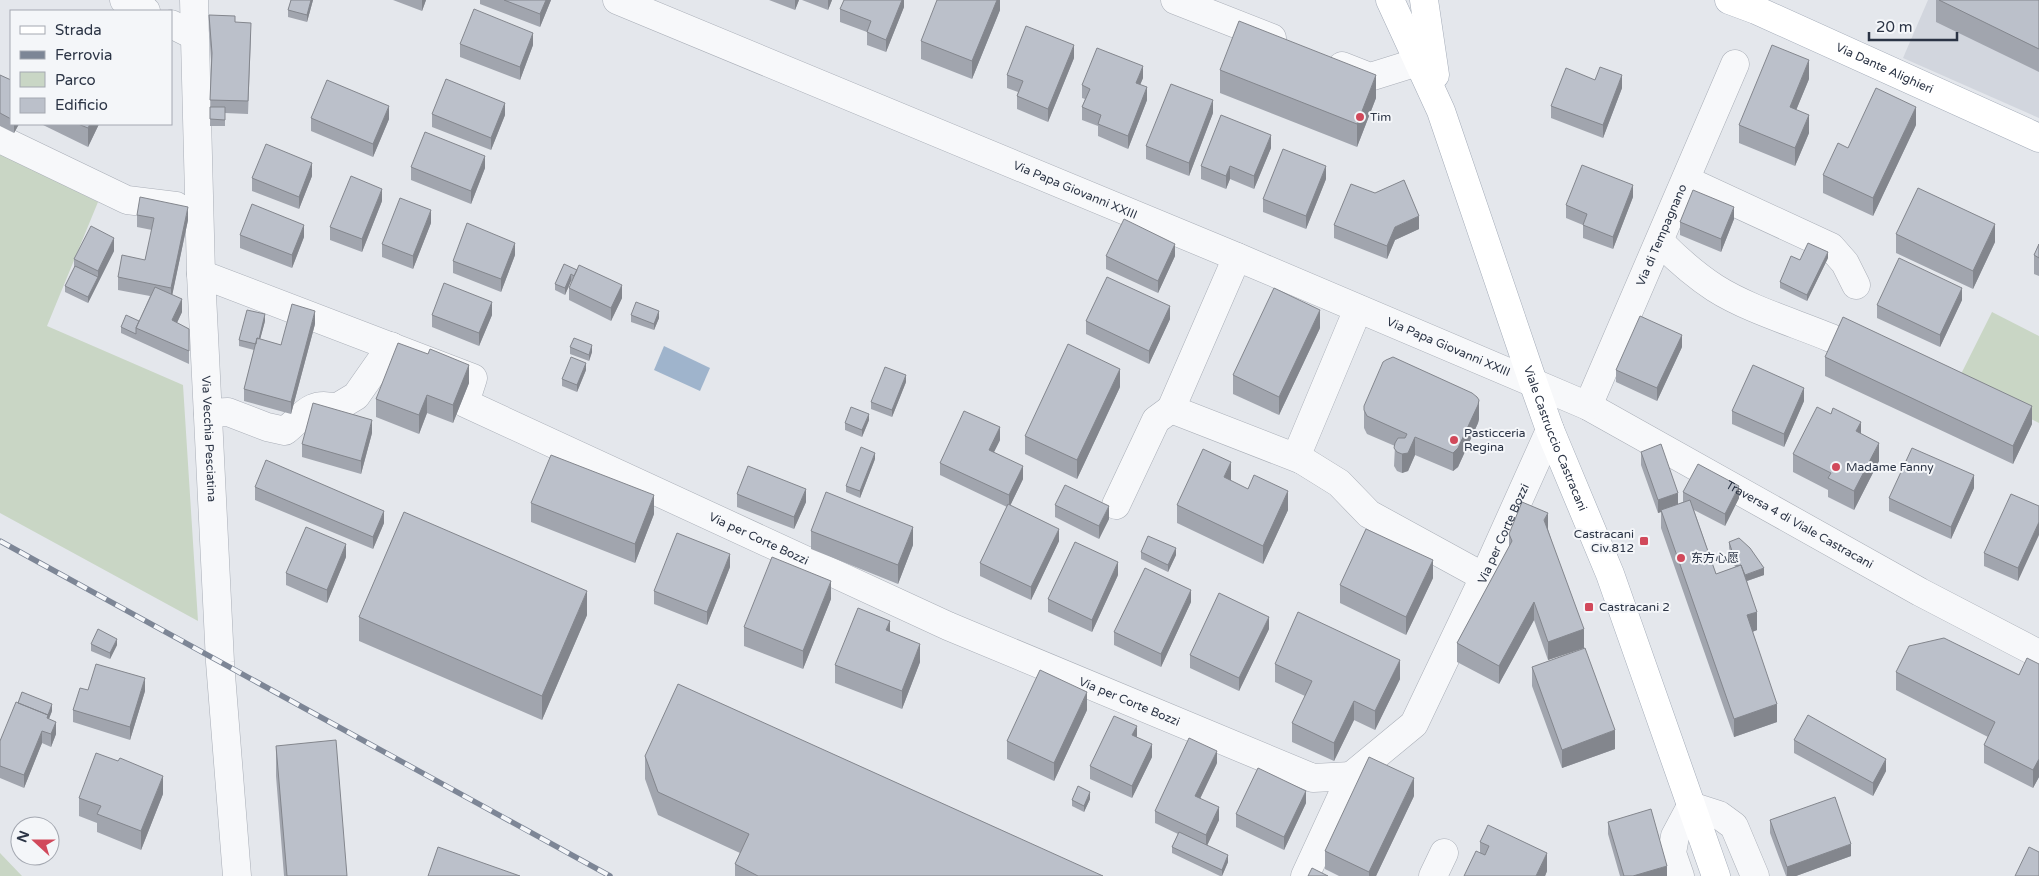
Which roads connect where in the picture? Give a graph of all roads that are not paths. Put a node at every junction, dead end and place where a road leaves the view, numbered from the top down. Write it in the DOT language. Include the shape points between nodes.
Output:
graph roads {
  1 [pos="124,0"];
  2 [pos="194,0"];
  3 [pos="618,0"];
  4 [pos="1176,0"];
  5 [pos="1390,0"];
  6 [pos="1424,0"];
  7 [pos="1729,0"];
  8 [pos="1758,5"];
  9 [pos="144,10"];
  10 [pos="172,24"];
  11 [pos="195,36"];
  12 [pos="1418,62"];
  13 [pos="1735,64"];
  14 [pos="1441,112"];
  15 [pos="2039,138"];
  16 [pos="0,139"];
  17 [pos="1686,180"];
  18 [pos="200,209"];
  19 [pos="1660,242"];
  20 [pos="1237,257"];
  21 [pos="201,274"];
  22 [pos="1856,286"];
  23 [pos="1358,309"];
  24 [pos="1831,338"];
  25 [pos="391,346"];
  26 [pos="1533,382"];
  27 [pos="1588,406"];
  28 [pos="1171,409"];
  29 [pos="208,413"];
  30 [pos="1550,430"];
  31 [pos="1302,460"];
  32 [pos="1116,504"];
  33 [pos="1484,577"];
  34 [pos="2039,654"];
  35 [pos="1351,776"];
  36 [pos="1691,806"];
  37 [pos="1308,875"];
  38 [pos="237,876"];
  39 [pos="1680,876"];
  40 [pos="1716,876"];
  41 [pos="1755,876"];
  1 -- 9 [label="street"];
  2 -- 11 [label="street, Via Vecchia Pesciatina"];
  3 -- 20 [label="street, Via Papa Giovanni XXIII"];
  4 -- 12 [label="street" via="1370,77"];
  5 -- 12 [label="main road, Viale Castruccio Castracani"];
  6 -- 14 [label="main road, Viale Castruccio Castracani"];
  7 -- 8 [label="main road, Via Dante Alighieri"];
  8 -- 15 [label="main road, Via Dante Alighieri"];
  10 -- 11 [label="street"];
  11 -- 18 [label="street, Via Vecchia Pesciatina"];
  12 -- 14 [label="main road, Viale Castruccio Castracani"];
  13 -- 17 [label="street, Via di Tempagnano"];
  14 -- 26 [label="main road, Viale Castruccio Castracani"];
  16 -- 18 [label="street" via="127,200"];
  17 -- 19 [label="street, Via di Tempagnano"];
  17 -- 22 [label="street" via="1831,247 1845,263"];
  18 -- 21 [label="street, Via Vecchia Pesciatina"];
  19 -- 24 [label="street" via="1688,269 1717,289"];
  19 -- 27 [label="street, Via di Tempagnano"];
  20 -- 23 [label="street, Via Papa Giovanni XXIII"];
  20 -- 28 [label="street"];
  21 -- 25 [label="street, Via per Corte Bozzi"];
  21 -- 29 [label="street, Via Vecchia Pesciatina"];
  23 -- 26 [label="street, Via Papa Giovanni XXIII"];
  23 -- 31 [label="street" via="1299,450"];
  25 -- 29 [label="street" via="356,396 336,408 325,405 310,408 285,431 228,412"];
  25 -- 35 [label="street, Via per Corte Bozzi" via="473,378 466,403 948,626 1313,778"];
  26 -- 27 [label="street, Traversa 4 di Viale Castracani"];
  26 -- 30 [label="main road, Viale Castruccio Castracani"];
  27 -- 34 [label="street, Traversa 4 di Viale Castracani" via="1920,592"];
  28 -- 31 [label="street"];
  28 -- 32 [label="street" via="1156,420"];
  29 -- 38 [label="street, Via Vecchia Pesciatina" via="220,662"];
  30 -- 33 [label="street, Via per Corte Bozzi"];
  30 -- 36 [label="main road, Viale Castruccio Castracani" via="1610,574"];
  31 -- 33 [label="street" via="1340,483 1369,514"];
  33 -- 35 [label="street, Via per Corte Bozzi" via="1414,724"];
  35 -- 37 [label="street, Via per Corte Bozzi"];
  36 -- 39 [label="street" via="1675,836 1672,853"];
  36 -- 40 [label="main road, Viale Castruccio Castracani"];
  36 -- 41 [label="street" via="1719,815 1734,826"];
}
